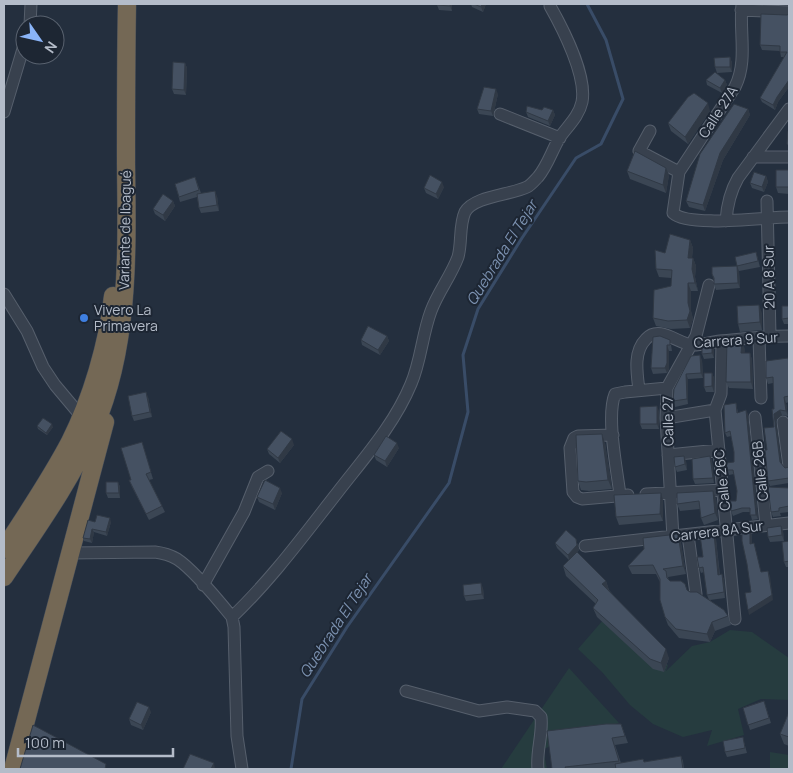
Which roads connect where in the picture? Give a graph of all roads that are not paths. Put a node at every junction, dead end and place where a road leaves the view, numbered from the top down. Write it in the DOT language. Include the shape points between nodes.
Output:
graph roads {
  1 [pos="116,4"];
  2 [pos="127,4"];
  3 [pos="550,6"];
  4 [pos="742,7"];
  5 [pos="789,12"];
  6 [pos="18,65"];
  7 [pos="4,112"];
  8 [pos="788,112"];
  9 [pos="500,114"];
  10 [pos="650,131"];
  11 [pos="560,138"];
  12 [pos="753,157"];
  13 [pos="789,157"];
  14 [pos="679,172"];
  15 [pos="767,201"];
  16 [pos="768,217"];
  17 [pos="789,217"];
  18 [pos="726,221"];
  19 [pos="709,285"];
  20 [pos="4,294"];
  21 [pos="789,336"];
  22 [pos="765,337"];
  23 [pos="722,341"];
  24 [pos="692,346"];
  25 [pos="109,385"];
  26 [pos="667,388"];
  27 [pos="639,390"];
  28 [pos="761,398"];
  29 [pos="715,410"];
  30 [pos="81,416"];
  31 [pos="755,417"];
  32 [pos="666,418"];
  33 [pos="783,422"];
  34 [pos="613,435"];
  35 [pos="719,450"];
  36 [pos="668,455"];
  37 [pos="789,463"];
  38 [pos="268,471"];
  39 [pos="724,490"];
  40 [pos="671,492"];
  41 [pos="620,495"];
  42 [pos="789,523"];
  43 [pos="766,525"];
  44 [pos="728,530"];
  45 [pos="688,535"];
  46 [pos="673,537"];
  47 [pos="584,546"];
  48 [pos="4,549"];
  49 [pos="70,553"];
  50 [pos="4,577"];
  51 [pos="203,585"];
  52 [pos="696,594"];
  53 [pos="232,617"];
  54 [pos="735,619"];
  55 [pos="406,691"];
  56 [pos="13,769"];
  57 [pos="242,769"];
  58 [pos="538,769"];
  1 -- 30 [label="highway, Variante de Ibagué" via="117,253 111,310 98,367"];
  2 -- 25 [label="highway, Variante de Ibagué" via="127,245 123,310"];
  3 -- 11 [label="street" via="575,60 582,102"];
  4 -- 5 [label="street"];
  4 -- 14 [label="street, Calle 27A" via="741,76"];
  6 -- 7 [label="street"];
  8 -- 12 [label="street"];
  9 -- 11 [label="street"];
  10 -- 14 [label="street" via="639,151"];
  11 -- 53 [label="street" via="538,177 528,186 473,204 466,211 458,257 432,309 419,361 404,400 372,449 301,539"];
  12 -- 13 [label="street"];
  12 -- 18 [label="street" via="731,190"];
  14 -- 18 [label="street, Calle 27A" via="673,208 676,215 685,219"];
  15 -- 16 [label="street, 20 A 8 Sur"];
  16 -- 17 [label="street"];
  16 -- 18 [label="street"];
  16 -- 22 [label="street, 20 A 8 Sur"];
  19 -- 24 [label="street, Calle 27"];
  20 -- 30 [label="street" via="43,367"];
  21 -- 22 [label="street, Carrera 9 Sur"];
  22 -- 23 [label="street, Carrera 9 Sur"];
  22 -- 28 [label="street"];
  23 -- 24 [label="street, Carrera 9 Sur"];
  23 -- 29 [label="street, Calle 26C" via="721,394"];
  24 -- 26 [label="street, Calle 27"];
  24 -- 27 [label="street, Carrera 9 Sur" via="664,335 654,334 647,338 636,366"];
  25 -- 49 [label="highway" via="110,404"];
  25 -- 50 [label="highway, Variante de Ibagué" via="94,428 72,472"];
  26 -- 27 [label="street"];
  26 -- 32 [label="street, Calle 27"];
  27 -- 34 [label="street" via="615,394"];
  29 -- 32 [label="street"];
  29 -- 35 [label="street, Calle 26C"];
  30 -- 48 [label="highway, Variante de Ibagué" via="44,488"];
  31 -- 43 [label="street, Calle 26B"];
  32 -- 36 [label="street, Calle 27"];
  33 -- 37 [label="street"];
  34 -- 41 [label="street"];
  34 -- 41 [label="street" via="574,438 570,448 572,486 573,492 582,500"];
  35 -- 36 [label="street"];
  35 -- 39 [label="street, Calle 26C"];
  36 -- 40 [label="street, Calle 27"];
  38 -- 51 [label="street" via="258,477 244,512"];
  39 -- 40 [label="street"];
  39 -- 44 [label="street, Calle 26C"];
  40 -- 41 [label="street"];
  40 -- 46 [label="street, Calle 27"];
  42 -- 43 [label="street, Carrera 8A Sur"];
  43 -- 44 [label="street, Carrera 8A Sur"];
  44 -- 45 [label="street, Carrera 8A Sur"];
  44 -- 54 [label="street, Calle 26C"];
  45 -- 46 [label="street, Carrera 8A Sur"];
  45 -- 52 [label="street" via="689,582"];
  46 -- 47 [label="street, Carrera 8A Sur"];
  49 -- 51 [label="street" via="167,554 178,560"];
  49 -- 56 [label="highway"];
  51 -- 53 [label="street"];
  53 -- 57 [label="street" via="237,736"];
  55 -- 58 [label="street" via="479,711 507,707 534,711 541,717 542,726 536,758"];
}
